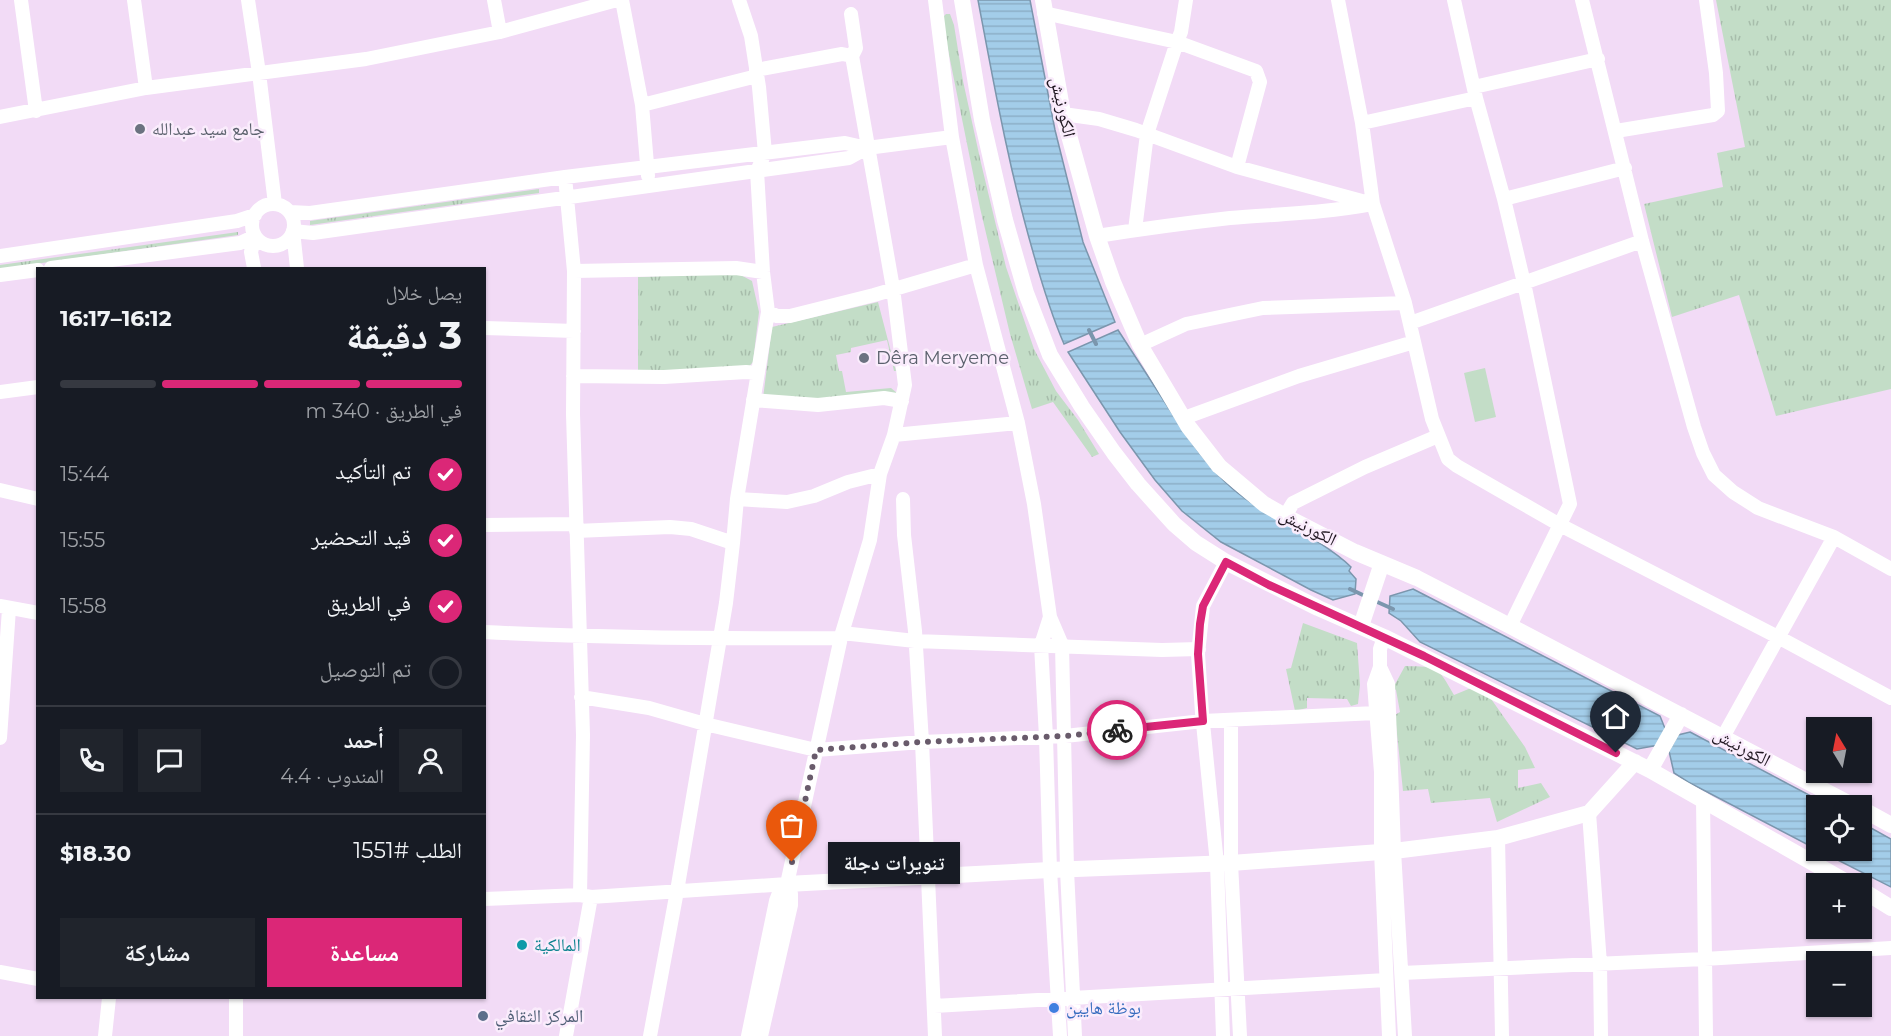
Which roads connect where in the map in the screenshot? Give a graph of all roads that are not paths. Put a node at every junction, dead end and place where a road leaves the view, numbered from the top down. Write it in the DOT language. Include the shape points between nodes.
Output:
graph roads {
  1 [pos="21,0"];
  2 [pos="134,0"];
  3 [pos="248,0"];
  4 [pos="494,0"];
  5 [pos="617,0"];
  6 [pos="622,0"];
  7 [pos="739,0"];
  8 [pos="934,0"];
  9 [pos="962,0"];
  10 [pos="1186,0"];
  11 [pos="1338,0"];
  12 [pos="1454,0"];
  13 [pos="1582,0"];
  14 [pos="1706,0"];
  15 [pos="1043,7"];
  16 [pos="851,14"];
  17 [pos="500,32"];
  18 [pos="1177,42"];
  19 [pos="852,56"];
  20 [pos="1598,59"];
  21 [pos="259,73"];
  22 [pos="757,73"];
  23 [pos="146,88"];
  24 [pos="1475,93"];
  25 [pos="642,105"];
  26 [pos="36,111"];
  27 [pos="1063,114"];
  28 [pos="0,117"];
  29 [pos="1362,123"];
  30 [pos="1616,131"];
  31 [pos="1147,134"];
  32 [pos="952,137"];
  33 [pos="867,148"];
  34 [pos="765,153"];
  35 [pos="647,167"];
  36 [pos="1237,167"];
  37 [pos="1625,168"];
  38 [pos="757,171"];
  39 [pos="565,177"];
  40 [pos="649,186"];
  41 [pos="568,197"];
  42 [pos="1504,199"];
  43 [pos="275,204"];
  44 [pos="1373,204"];
  45 [pos="290,212"];
  46 [pos="255,215"];
  47 [pos="1135,230"];
  48 [pos="293,231"];
  49 [pos="255,236"];
  50 [pos="1097,236"];
  51 [pos="1642,241"];
  52 [pos="0,256"];
  53 [pos="976,265"];
  54 [pos="59,267"];
  55 [pos="254,267"];
  56 [pos="297,267"];
  57 [pos="36,270"];
  58 [pos="574,271"];
  59 [pos="763,272"];
  60 [pos="0,275"];
  61 [pos="1524,283"];
  62 [pos="893,288"];
  63 [pos="1405,303"];
  64 [pos="768,312"];
  65 [pos="1410,322"];
  66 [pos="486,328"];
  67 [pos="574,331"];
  68 [pos="1414,342"];
  69 [pos="1140,345"];
  70 [pos="757,374"];
  71 [pos="573,376"];
  72 [pos="36,387"];
  73 [pos="0,392"];
  74 [pos="753,400"];
  75 [pos="902,401"];
  76 [pos="1184,418"];
  77 [pos="1018,423"];
  78 [pos="894,435"];
  79 [pos="1438,436"];
  80 [pos="880,474"];
  81 [pos="0,490"];
  82 [pos="36,499"];
  83 [pos="736,499"];
  84 [pos="903,499"];
  85 [pos="1285,516"];
  86 [pos="486,525"];
  87 [pos="1560,525"];
  88 [pos="576,527"];
  89 [pos="1834,537"];
  90 [pos="733,543"];
  91 [pos="1226,562"];
  92 [pos="1891,568"];
  93 [pos="1379,570"];
  94 [pos="5,608"];
  95 [pos="36,613"];
  96 [pos="1050,617"];
  97 [pos="1362,623"];
  98 [pos="1510,626"];
  99 [pos="486,632"];
  100 [pos="842,635"];
  101 [pos="580,637"];
  102 [pos="1384,637"];
  103 [pos="1778,637"];
  104 [pos="719,639"];
  105 [pos="915,641"];
  106 [pos="1041,645"];
  107 [pos="1062,645"];
  108 [pos="1198,649"];
  109 [pos="1380,667"];
  110 [pos="582,698"];
  111 [pos="1891,698"];
  112 [pos="1376,712"];
  113 [pos="1678,719"];
  114 [pos="1232,720"];
  115 [pos="1203,721"];
  116 [pos="705,724"];
  117 [pos="1065,736"];
  118 [pos="1046,737"];
  119 [pos="1723,737"];
  120 [pos="0,738"];
  121 [pos="922,742"];
  122 [pos="816,750"];
  123 [pos="1635,762"];
  124 [pos="1653,765"];
  125 [pos="1833,795"];
  126 [pos="1703,799"];
  127 [pos="1589,813"];
  128 [pos="1872,815"];
  129 [pos="1891,825"];
  130 [pos="1498,838"];
  131 [pos="1387,851"];
  132 [pos="1224,864"];
  133 [pos="1050,870"];
  134 [pos="1067,870"];
  135 [pos="1831,873"];
  136 [pos="927,877"];
  137 [pos="787,884"];
  138 [pos="677,891"];
  139 [pos="586,896"];
  140 [pos="1872,896"];
  141 [pos="486,899"];
  142 [pos="1891,908"];
  143 [pos="1891,948"];
  144 [pos="1704,959"];
  145 [pos="1600,964"];
  146 [pos="1501,969"];
  147 [pos="0,972"];
  148 [pos="1402,973"];
  149 [pos="36,979"];
  150 [pos="1386,980"];
  151 [pos="1222,988"];
  152 [pos="1237,988"];
  153 [pos="109,999"];
  154 [pos="237,999"];
  155 [pos="1074,999"];
  156 [pos="1058,1000"];
  157 [pos="934,1006"];
  158 [pos="105,1036"];
  159 [pos="236,1036"];
  160 [pos="566,1036"];
  161 [pos="650,1036"];
  162 [pos="749,1036"];
  163 [pos="760,1036"];
  164 [pos="935,1036"];
  165 [pos="1060,1036"];
  166 [pos="1075,1036"];
  167 [pos="1223,1036"];
  168 [pos="1240,1036"];
  169 [pos="1389,1036"];
  170 [pos="1406,1036"];
  171 [pos="1502,1036"];
  172 [pos="1601,1036"];
  173 [pos="1706,1036"];
  1 -- 26 [label="street"];
  2 -- 23 [label="street"];
  3 -- 21 [label="street"];
  4 -- 17 [label="street"];
  5 -- 17 [label="street"];
  6 -- 25 [label="street"];
  7 -- 22 [label="street" via="751,36"];
  8 -- 32 [label="street"];
  9 -- 91 [label="main road" via="982,120 1005,220 1026,293 1050,355 1138,484 1174,524"];
  10 -- 18 [label="street"];
  11 -- 29 [label="street"];
  12 -- 24 [label="street"];
  13 -- 20 [label="street"];
  14 -- 30 [label="street" via="1718,111"];
  15 -- 18 [label="street"];
  15 -- 27 [label="main road, الكورنيش"];
  16 -- 19 [label="street" via="856,48"];
  17 -- 21 [label="street" via="366,59"];
  18 -- 31 [label="street"];
  18 -- 36 [label="street" via="1253,69 1259,76"];
  19 -- 22 [label="street" via="842,54"];
  19 -- 33 [label="street"];
  20 -- 24 [label="street"];
  20 -- 30 [label="street"];
  21 -- 23 [label="street"];
  21 -- 43 [label="street"];
  22 -- 25 [label="street"];
  22 -- 34 [label="street"];
  23 -- 26 [label="street"];
  24 -- 29 [label="street"];
  24 -- 42 [label="street"];
  25 -- 35 [label="street"];
  26 -- 28 [label="street"];
  27 -- 31 [label="street" via="1099,119"];
  27 -- 50 [label="main road, الكورنيش"];
  29 -- 44 [label="street"];
  30 -- 37 [label="street"];
  31 -- 36 [label="street"];
  31 -- 47 [label="street"];
  32 -- 33 [label="street"];
  32 -- 53 [label="street"];
  33 -- 34 [label="street" via="845,143"];
  33 -- 38 [label="street" via="849,158"];
  33 -- 62 [label="street"];
  34 -- 35 [label="street"];
  34 -- 38 [label="street"];
  35 -- 39 [label="street"];
  35 -- 40 [label="street"];
  36 -- 44 [label="street"];
  37 -- 42 [label="street"];
  37 -- 51 [label="street"];
  38 -- 40 [label="street"];
  38 -- 59 [label="street"];
  39 -- 41 [label="street"];
  39 -- 45 [label="street" via="310,213"];
  40 -- 41 [label="street"];
  41 -- 48 [label="street" via="313,233"];
  41 -- 58 [label="street"];
  42 -- 61 [label="street"];
  43 -- 45 [label="street"];
  43 -- 46 [label="street" via="265,206"];
  44 -- 47 [label="street"];
  44 -- 63 [label="street"];
  45 -- 48 [label="street"];
  46 -- 49 [label="street"];
  46 -- 52 [label="street" via="237,221"];
  47 -- 50 [label="street"];
  48 -- 49 [label="street" via="279,245 266,245"];
  48 -- 56 [label="street"];
  49 -- 54 [label="street" via="240,243"];
  49 -- 55 [label="street" via="251,252"];
  50 -- 69 [label="main road, الكورنيش"];
  51 -- 61 [label="street"];
  51 -- 89 [label="street" via="1694,428 1714,475 1758,508"];
  53 -- 62 [label="street"];
  53 -- 77 [label="street"];
  57 -- 60 [label="street"];
  58 -- 59 [label="street" via="746,268"];
  58 -- 67 [label="street"];
  59 -- 64 [label="street"];
  61 -- 65 [label="street"];
  61 -- 87 [label="street" via="1570,504"];
  62 -- 64 [label="street" via="790,316"];
  62 -- 75 [label="street" via="904,370"];
  63 -- 65 [label="street"];
  63 -- 69 [label="street" via="1263,308 1186,324"];
  64 -- 70 [label="street"];
  65 -- 68 [label="street"];
  66 -- 67 [label="street"];
  67 -- 71 [label="street"];
  68 -- 76 [label="street" via="1299,376"];
  68 -- 79 [label="street"];
  69 -- 76 [label="main road, الكورنيش"];
  70 -- 71 [label="street"];
  70 -- 74 [label="street"];
  71 -- 88 [label="street"];
  72 -- 73 [label="street"];
  74 -- 75 [label="street" via="818,405 884,398"];
  74 -- 83 [label="street"];
  75 -- 78 [label="street"];
  76 -- 85 [label="main road, الكورنيش" via="1219,466 1264,504"];
  77 -- 78 [label="street"];
  77 -- 96 [label="street"];
  78 -- 80 [label="street"];
  79 -- 85 [label="street" via="1293,503"];
  79 -- 87 [label="street" via="1448,459 1456,466"];
  80 -- 83 [label="street" via="787,502"];
  80 -- 100 [label="street" via="870,540"];
  81 -- 82 [label="street"];
  83 -- 90 [label="street"];
  84 -- 105 [label="street"];
  85 -- 93 [label="main road, الكورنيش" via="1355,552"];
  86 -- 88 [label="street"];
  87 -- 98 [label="street"];
  87 -- 103 [label="street"];
  88 -- 90 [label="street" via="691,529"];
  88 -- 101 [label="street"];
  89 -- 92 [label="street"];
  89 -- 103 [label="street"];
  90 -- 104 [label="street"];
  91 -- 97 [label="main road" via="1269,585"];
  91 -- 108 [label="street" via="1203,606"];
  93 -- 97 [label="main road"];
  93 -- 98 [label="main road, الكورنيش" via="1417,578"];
  94 -- 95 [label="street"];
  94 -- 120 [label="street"];
  96 -- 106 [label="street"];
  96 -- 107 [label="street"];
  97 -- 102 [label="main road"];
  98 -- 113 [label="main road, الكورنيش"];
  99 -- 101 [label="street"];
  100 -- 104 [label="street"];
  100 -- 105 [label="street"];
  100 -- 122 [label="street"];
  101 -- 104 [label="street"];
  101 -- 110 [label="street"];
  102 -- 109 [label="street"];
  102 -- 123 [label="main road"];
  103 -- 111 [label="street"];
  103 -- 119 [label="street"];
  104 -- 116 [label="street"];
  105 -- 106 [label="street"];
  105 -- 121 [label="street"];
  106 -- 107 [label="street"];
  106 -- 118 [label="street"];
  107 -- 108 [label="street"];
  107 -- 117 [label="street"];
  108 -- 115 [label="street"];
  109 -- 112 [label="street" via="1374,684"];
  109 -- 131 [label="street" via="1388,684"];
  110 -- 116 [label="street" via="649,708"];
  110 -- 139 [label="street"];
  112 -- 114 [label="street"];
  112 -- 131 [label="street"];
  113 -- 119 [label="main road, الكورنيش"];
  113 -- 124 [label="main road"];
  114 -- 115 [label="street"];
  114 -- 132 [label="street"];
  115 -- 117 [label="street"];
  115 -- 132 [label="street"];
  116 -- 122 [label="street"];
  116 -- 138 [label="street"];
  117 -- 118 [label="street"];
  117 -- 134 [label="street"];
  118 -- 121 [label="street"];
  118 -- 133 [label="street"];
  119 -- 125 [label="main road, الكورنيش"];
  121 -- 122 [label="street"];
  121 -- 136 [label="street"];
  122 -- 137 [label="street"];
  123 -- 124 [label="main road"];
  123 -- 127 [label="main road"];
  124 -- 126 [label="main road"];
  126 -- 135 [label="main road"];
  126 -- 144 [label="street"];
  127 -- 130 [label="main road"];
  127 -- 145 [label="street"];
  128 -- 129 [label="main road"];
  130 -- 131 [label="main road"];
  130 -- 146 [label="street"];
  131 -- 132 [label="main road"];
  131 -- 148 [label="street"];
  131 -- 150 [label="street"];
  132 -- 134 [label="main road"];
  132 -- 151 [label="street"];
  132 -- 152 [label="street"];
  133 -- 134 [label="main road"];
  133 -- 136 [label="main road"];
  133 -- 156 [label="street"];
  134 -- 155 [label="street"];
  136 -- 137 [label="main road"];
  136 -- 157 [label="street"];
  137 -- 138 [label="street"];
  137 -- 162 [label="main road" via="777,902"];
  137 -- 163 [label="main road" via="790,905"];
  138 -- 139 [label="street"];
  138 -- 161 [label="street"];
  139 -- 141 [label="street"];
  139 -- 160 [label="street"];
  140 -- 142 [label="main road"];
  143 -- 144 [label="street"];
  144 -- 145 [label="street"];
  144 -- 173 [label="street"];
  145 -- 146 [label="street"];
  145 -- 172 [label="street"];
  146 -- 148 [label="street"];
  146 -- 171 [label="street"];
  147 -- 149 [label="street"];
  148 -- 170 [label="street"];
  150 -- 152 [label="street"];
  150 -- 169 [label="street"];
  151 -- 152 [label="street"];
  151 -- 155 [label="street"];
  151 -- 167 [label="street"];
  152 -- 168 [label="street"];
  153 -- 158 [label="street"];
  154 -- 159 [label="street"];
  155 -- 156 [label="street"];
  155 -- 166 [label="street"];
  156 -- 157 [label="street"];
  156 -- 165 [label="street"];
  157 -- 164 [label="street"];
}
